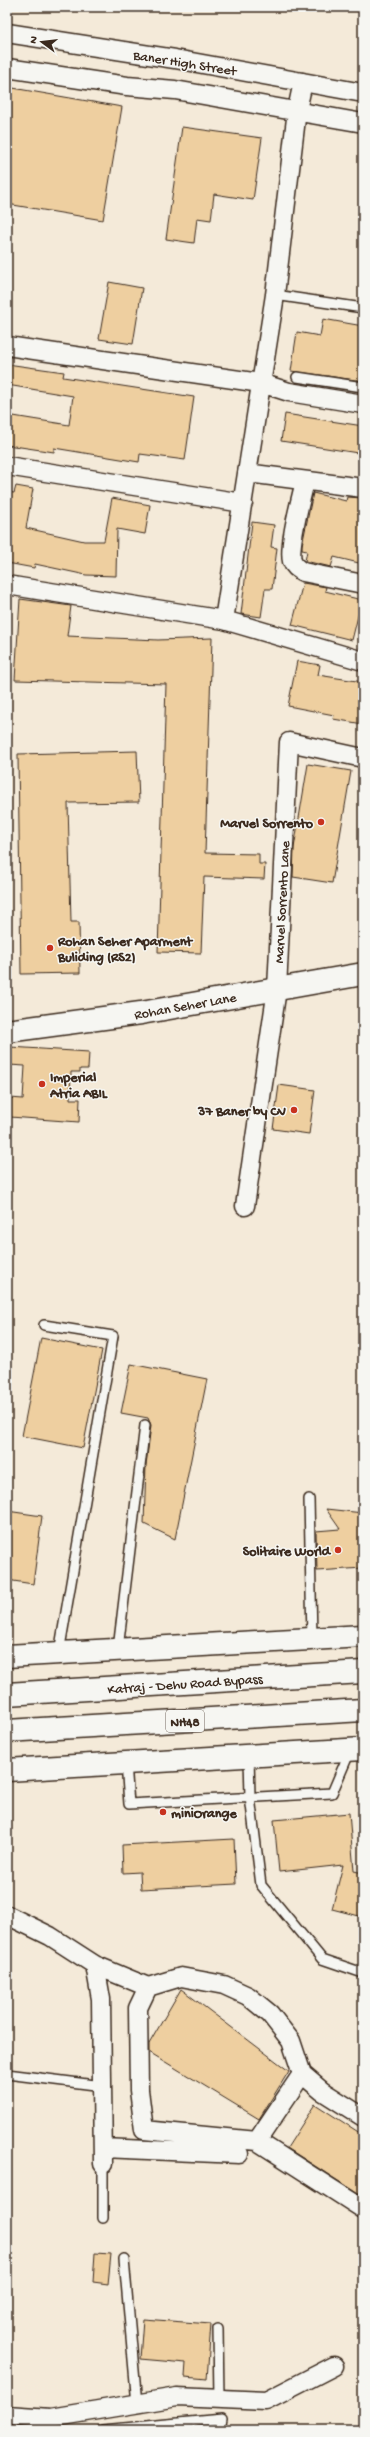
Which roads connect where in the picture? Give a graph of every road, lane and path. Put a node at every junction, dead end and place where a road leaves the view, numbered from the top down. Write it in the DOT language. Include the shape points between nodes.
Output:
graph roads {
  1 [pos="7,33"];
  2 [pos="7,68"];
  3 [pos="303,82"];
  4 [pos="363,93"];
  5 [pos="297,110"];
  6 [pos="363,123"];
  7 [pos="275,295"];
  8 [pos="363,308"];
  9 [pos="7,346"];
  10 [pos="297,377"];
  11 [pos="261,383"];
  12 [pos="363,386"];
  13 [pos="363,404"];
  14 [pos="7,466"];
  15 [pos="247,473"];
  16 [pos="305,481"];
  17 [pos="363,488"];
  18 [pos="243,503"];
  19 [pos="363,584"];
  20 [pos="7,585"];
  21 [pos="224,620"];
  22 [pos="363,661"];
  23 [pos="363,758"];
  24 [pos="363,974"];
  25 [pos="277,989"];
  26 [pos="7,1031"];
  27 [pos="245,1206"];
  28 [pos="44,1325"];
  29 [pos="145,1425"];
  30 [pos="309,1499"];
  31 [pos="363,1636"];
  32 [pos="312,1638"];
  33 [pos="118,1650"];
  34 [pos="59,1653"];
  35 [pos="7,1656"];
  36 [pos="363,1672"];
  37 [pos="7,1694"];
  38 [pos="363,1710"];
  39 [pos="7,1731"];
  40 [pos="357,1750"];
  41 [pos="249,1756"];
  42 [pos="126,1763"];
  43 [pos="7,1770"];
  44 [pos="250,1797"];
  45 [pos="7,1915"];
  46 [pos="95,1964"];
  47 [pos="363,1973"];
  48 [pos="148,1987"];
  49 [pos="7,2074"];
  50 [pos="302,2074"];
  51 [pos="104,2086"];
  52 [pos="363,2117"];
  53 [pos="257,2141"];
  54 [pos="239,2154"];
  55 [pos="103,2156"];
  56 [pos="363,2209"];
  57 [pos="103,2218"];
  58 [pos="124,2259"];
  59 [pos="218,2329"];
  60 [pos="334,2366"];
  61 [pos="219,2399"];
  62 [pos="137,2404"];
  63 [pos="7,2415"];
  64 [pos="102,2430"];
  65 [pos="220,2430"];
  1 -- 3 [label="street, Baner High Street"];
  2 -- 5 [label="street" via="127,86 176,90"];
  3 -- 4 [label="street, Baner High Street"];
  3 -- 5 [label="street"];
  5 -- 6 [label="street"];
  5 -- 7 [label="street"];
  7 -- 8 [label="lane"];
  7 -- 11 [label="street"];
  9 -- 11 [label="street"];
  10 -- 12 [label="lane"];
  11 -- 13 [label="street" via="289,392"];
  11 -- 15 [label="street"];
  14 -- 18 [label="street"];
  15 -- 16 [label="street"];
  15 -- 18 [label="street"];
  16 -- 17 [label="street"];
  16 -- 19 [label="street" via="291,550 292,562 303,572"];
  18 -- 21 [label="street"];
  20 -- 21 [label="street"];
  21 -- 22 [label="street"];
  23 -- 25 [label="street, Marvel Sorrento Lane" via="289,742"];
  24 -- 25 [label="main road, Rohan Seher Lane"];
  25 -- 26 [label="main road, Rohan Seher Lane" via="141,1013"];
  25 -- 27 [label="street, Marvel Sorrento Lane"];
  28 -- 34 [label="lane" via="113,1336"];
  29 -- 33 [label="lane"];
  30 -- 32 [label="lane"];
  31 -- 32 [label="main road"];
  32 -- 33 [label="main road"];
  33 -- 34 [label="main road"];
  34 -- 35 [label="main road"];
  36 -- 37 [label="main road, Katraj - Dehu Road Bypass"];
  38 -- 39 [label="main road, NH48"];
  40 -- 41 [label="main road"];
  40 -- 44 [label="lane" via="332,1793"];
  41 -- 42 [label="main road"];
  41 -- 44 [label="lane"];
  42 -- 43 [label="main road"];
  42 -- 44 [label="lane" via="129,1804"];
  44 -- 47 [label="lane" via="261,1885 322,1959"];
  45 -- 46 [label="street" via="50,1936"];
  46 -- 48 [label="street"];
  46 -- 51 [label="street" via="101,1998"];
  48 -- 50 [label="street" via="180,1977 224,1985 248,1996 270,2014 292,2041"];
  48 -- 53 [label="street" via="138,2008 139,2090 144,2130"];
  49 -- 51 [label="lane"];
  50 -- 52 [label="street" via="322,2091"];
  50 -- 53 [label="street"];
  51 -- 55 [label="street"];
  53 -- 56 [label="street"];
  54 -- 55 [label="street"];
  55 -- 57 [label="lane"];
  58 -- 62 [label="lane"];
  59 -- 61 [label="lane"];
  60 -- 61 [label="street" via="266,2401"];
  61 -- 62 [label="street" via="177,2398"];
  62 -- 63 [label="street" via="50,2418"];
  64 -- 65 [label="lane" via="222,2419"];
}
